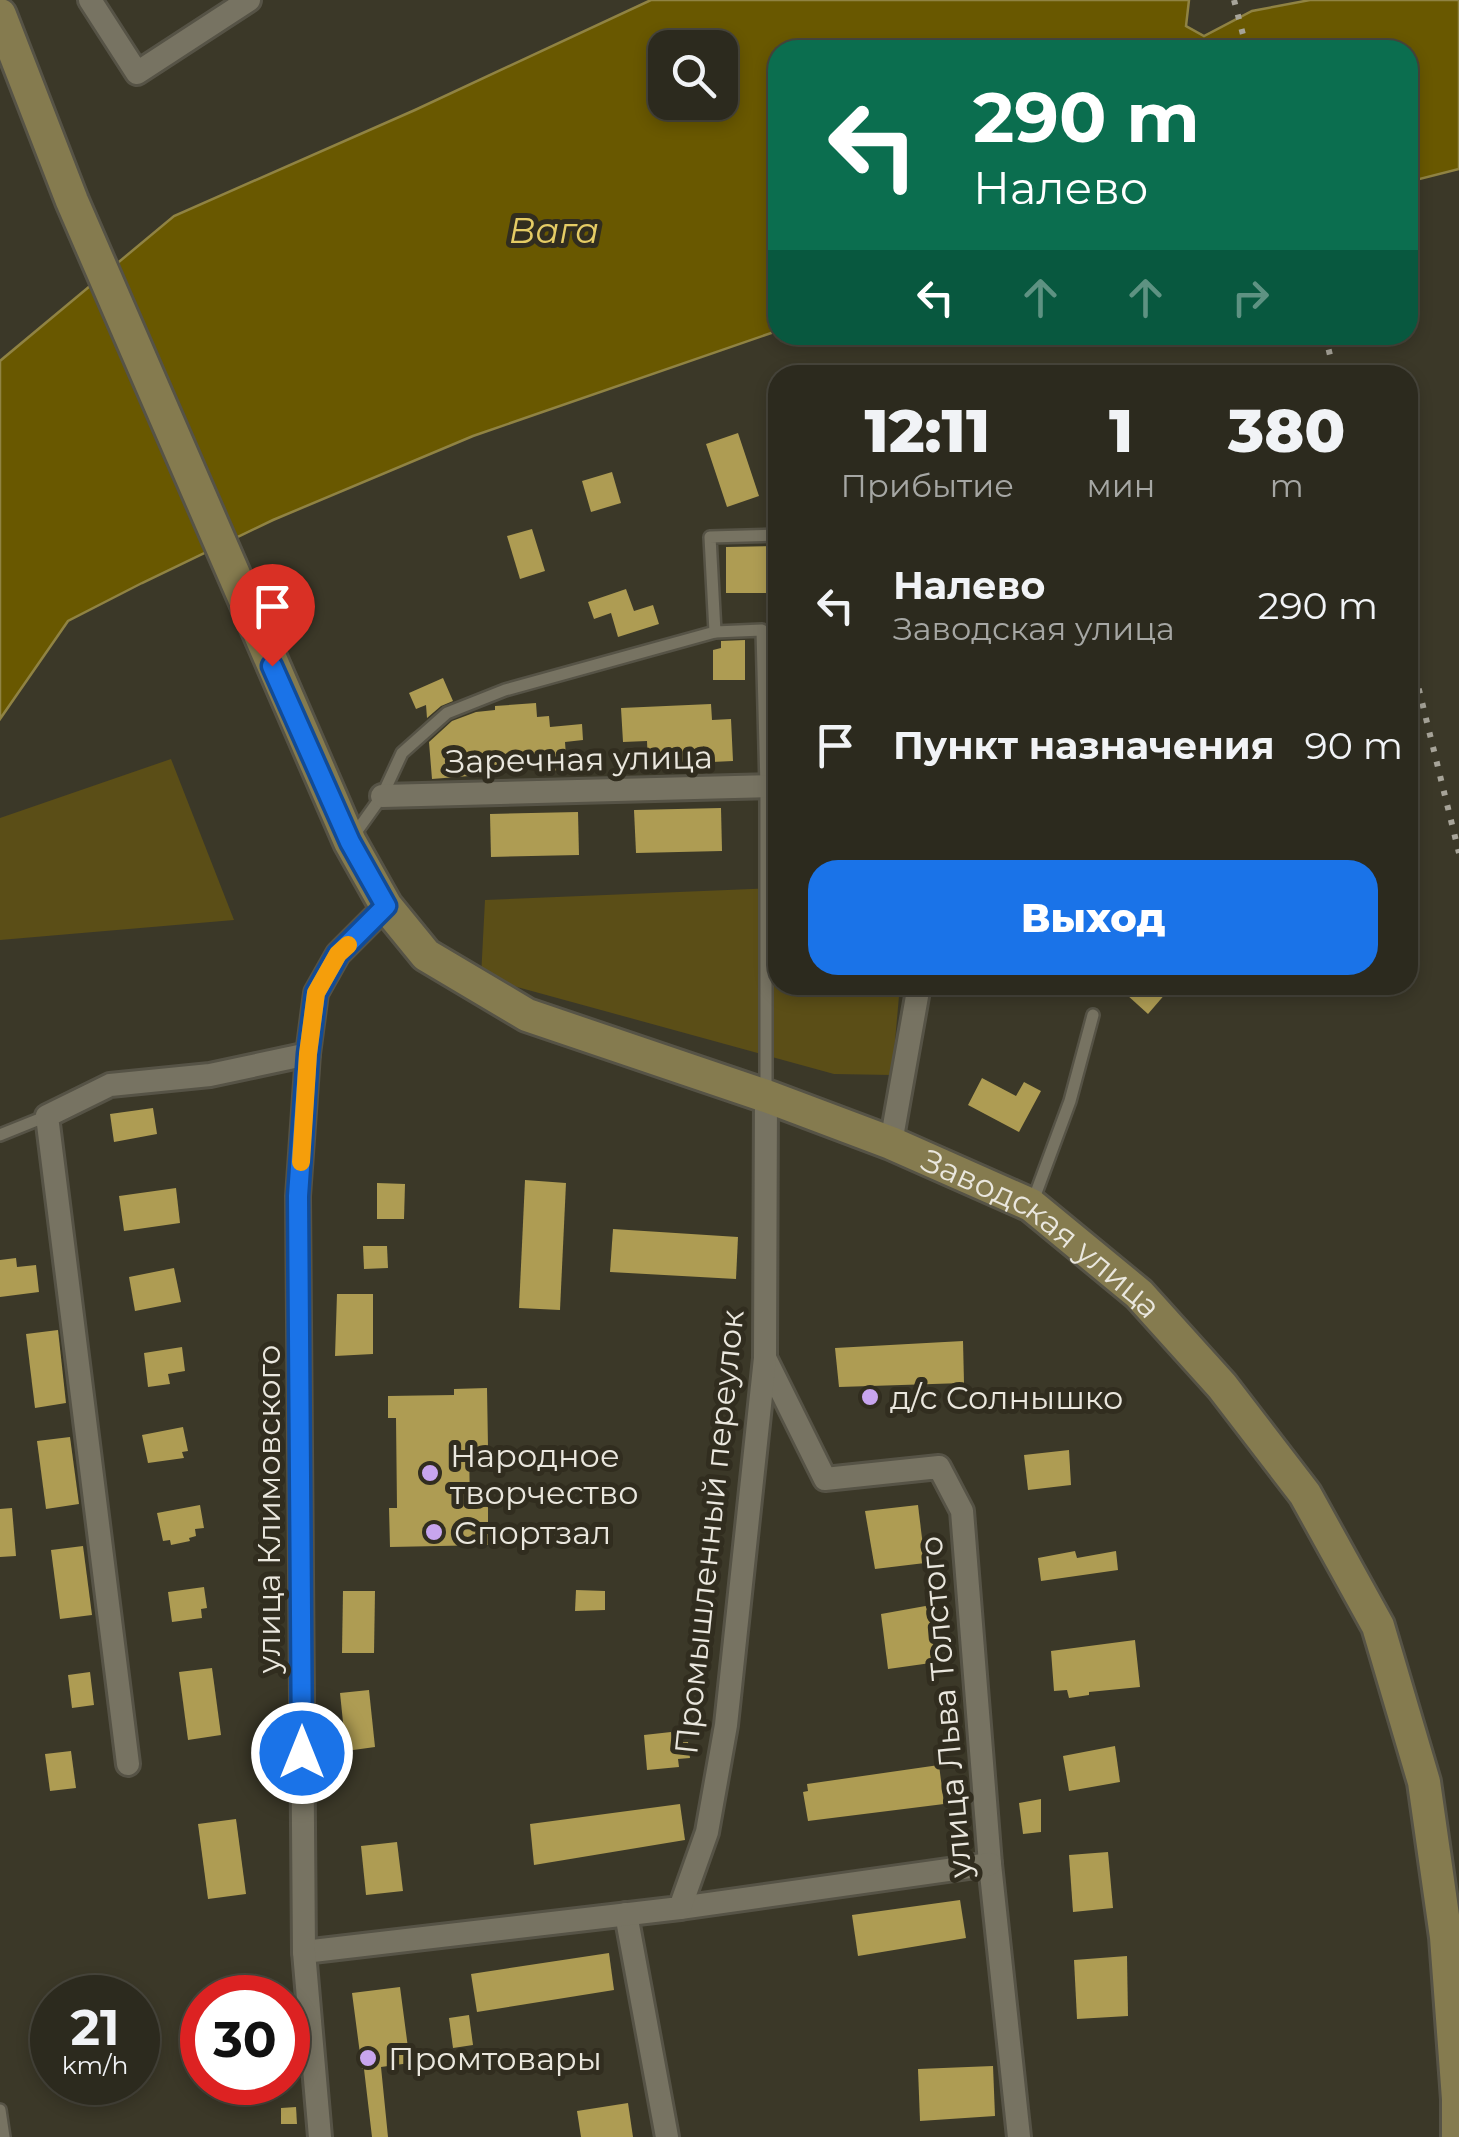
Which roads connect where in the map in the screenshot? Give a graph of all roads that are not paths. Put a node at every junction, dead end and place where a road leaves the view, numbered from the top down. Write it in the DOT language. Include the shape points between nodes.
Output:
graph roads {
  1 [pos="90,0"];
  2 [pos="249,0"];
  3 [pos="0,15"];
  4 [pos="768,534"];
  5 [pos="714,632"];
  6 [pos="768,724"];
  7 [pos="768,786"];
  8 [pos="382,796"];
  9 [pos="350,842"];
  10 [pos="386,906"];
  11 [pos="768,993"];
  12 [pos="917,995"];
  13 [pos="1094,1015"];
  14 [pos="308,1054"];
  15 [pos="766,1096"];
  16 [pos="47,1116"];
  17 [pos="0,1136"];
  18 [pos="891,1143"];
  19 [pos="1032,1204"];
  20 [pos="765,1358"];
  21 [pos="128,1764"];
  22 [pos="990,1864"];
  23 [pos="680,1908"];
  24 [pos="626,1914"];
  25 [pos="304,1952"];
  26 [pos="0,2110"];
  27 [pos="4,2137"];
  28 [pos="320,2137"];
  29 [pos="667,2137"];
  30 [pos="1019,2137"];
  31 [pos="1458,2137"];
  1 -- 2 [label="street" via="138,73"];
  3 -- 9 [label="main road, Заводская улица" via="72,200"];
  4 -- 5 [label="lane" via="710,537"];
  5 -- 6 [label="lane" via="762,630"];
  5 -- 8 [label="lane" via="505,690 447,713 402,752"];
  7 -- 8 [label="street, Заречная улица"];
  8 -- 9 [label="lane"];
  9 -- 10 [label="main road, Заводская улица"];
  10 -- 14 [label="street, улица Климовского" via="338,954 316,993"];
  10 -- 15 [label="main road, Заводская улица" via="426,955 527,1015"];
  11 -- 15 [label="lane"];
  12 -- 18 [label="street"];
  13 -- 19 [label="lane"];
  14 -- 16 [label="street" via="210,1076 110,1084"];
  14 -- 25 [label="street, улица Климовского" via="298,1196"];
  15 -- 18 [label="main road, Заводская улица"];
  15 -- 20 [label="street, Промышленный переулок"];
  16 -- 17 [label="lane"];
  16 -- 21 [label="street"];
  18 -- 19 [label="main road, Заводская улица"];
  19 -- 31 [label="main road, Заводская улица" via="1139,1294 1222,1386 1305,1494 1378,1626 1424,1782 1446,1937"];
  20 -- 22 [label="street, улица Льва Толстого" via="825,1479 939,1467 962,1511"];
  20 -- 23 [label="street, Промышленный переулок" via="726,1725 707,1832"];
  22 -- 23 [label="street"];
  22 -- 30 [label="street, улица Льва Толстого"];
  23 -- 24 [label="street"];
  24 -- 25 [label="street"];
  24 -- 29 [label="street"];
  25 -- 28 [label="street, улица Климовского"];
  26 -- 27 [label="lane"];
}
